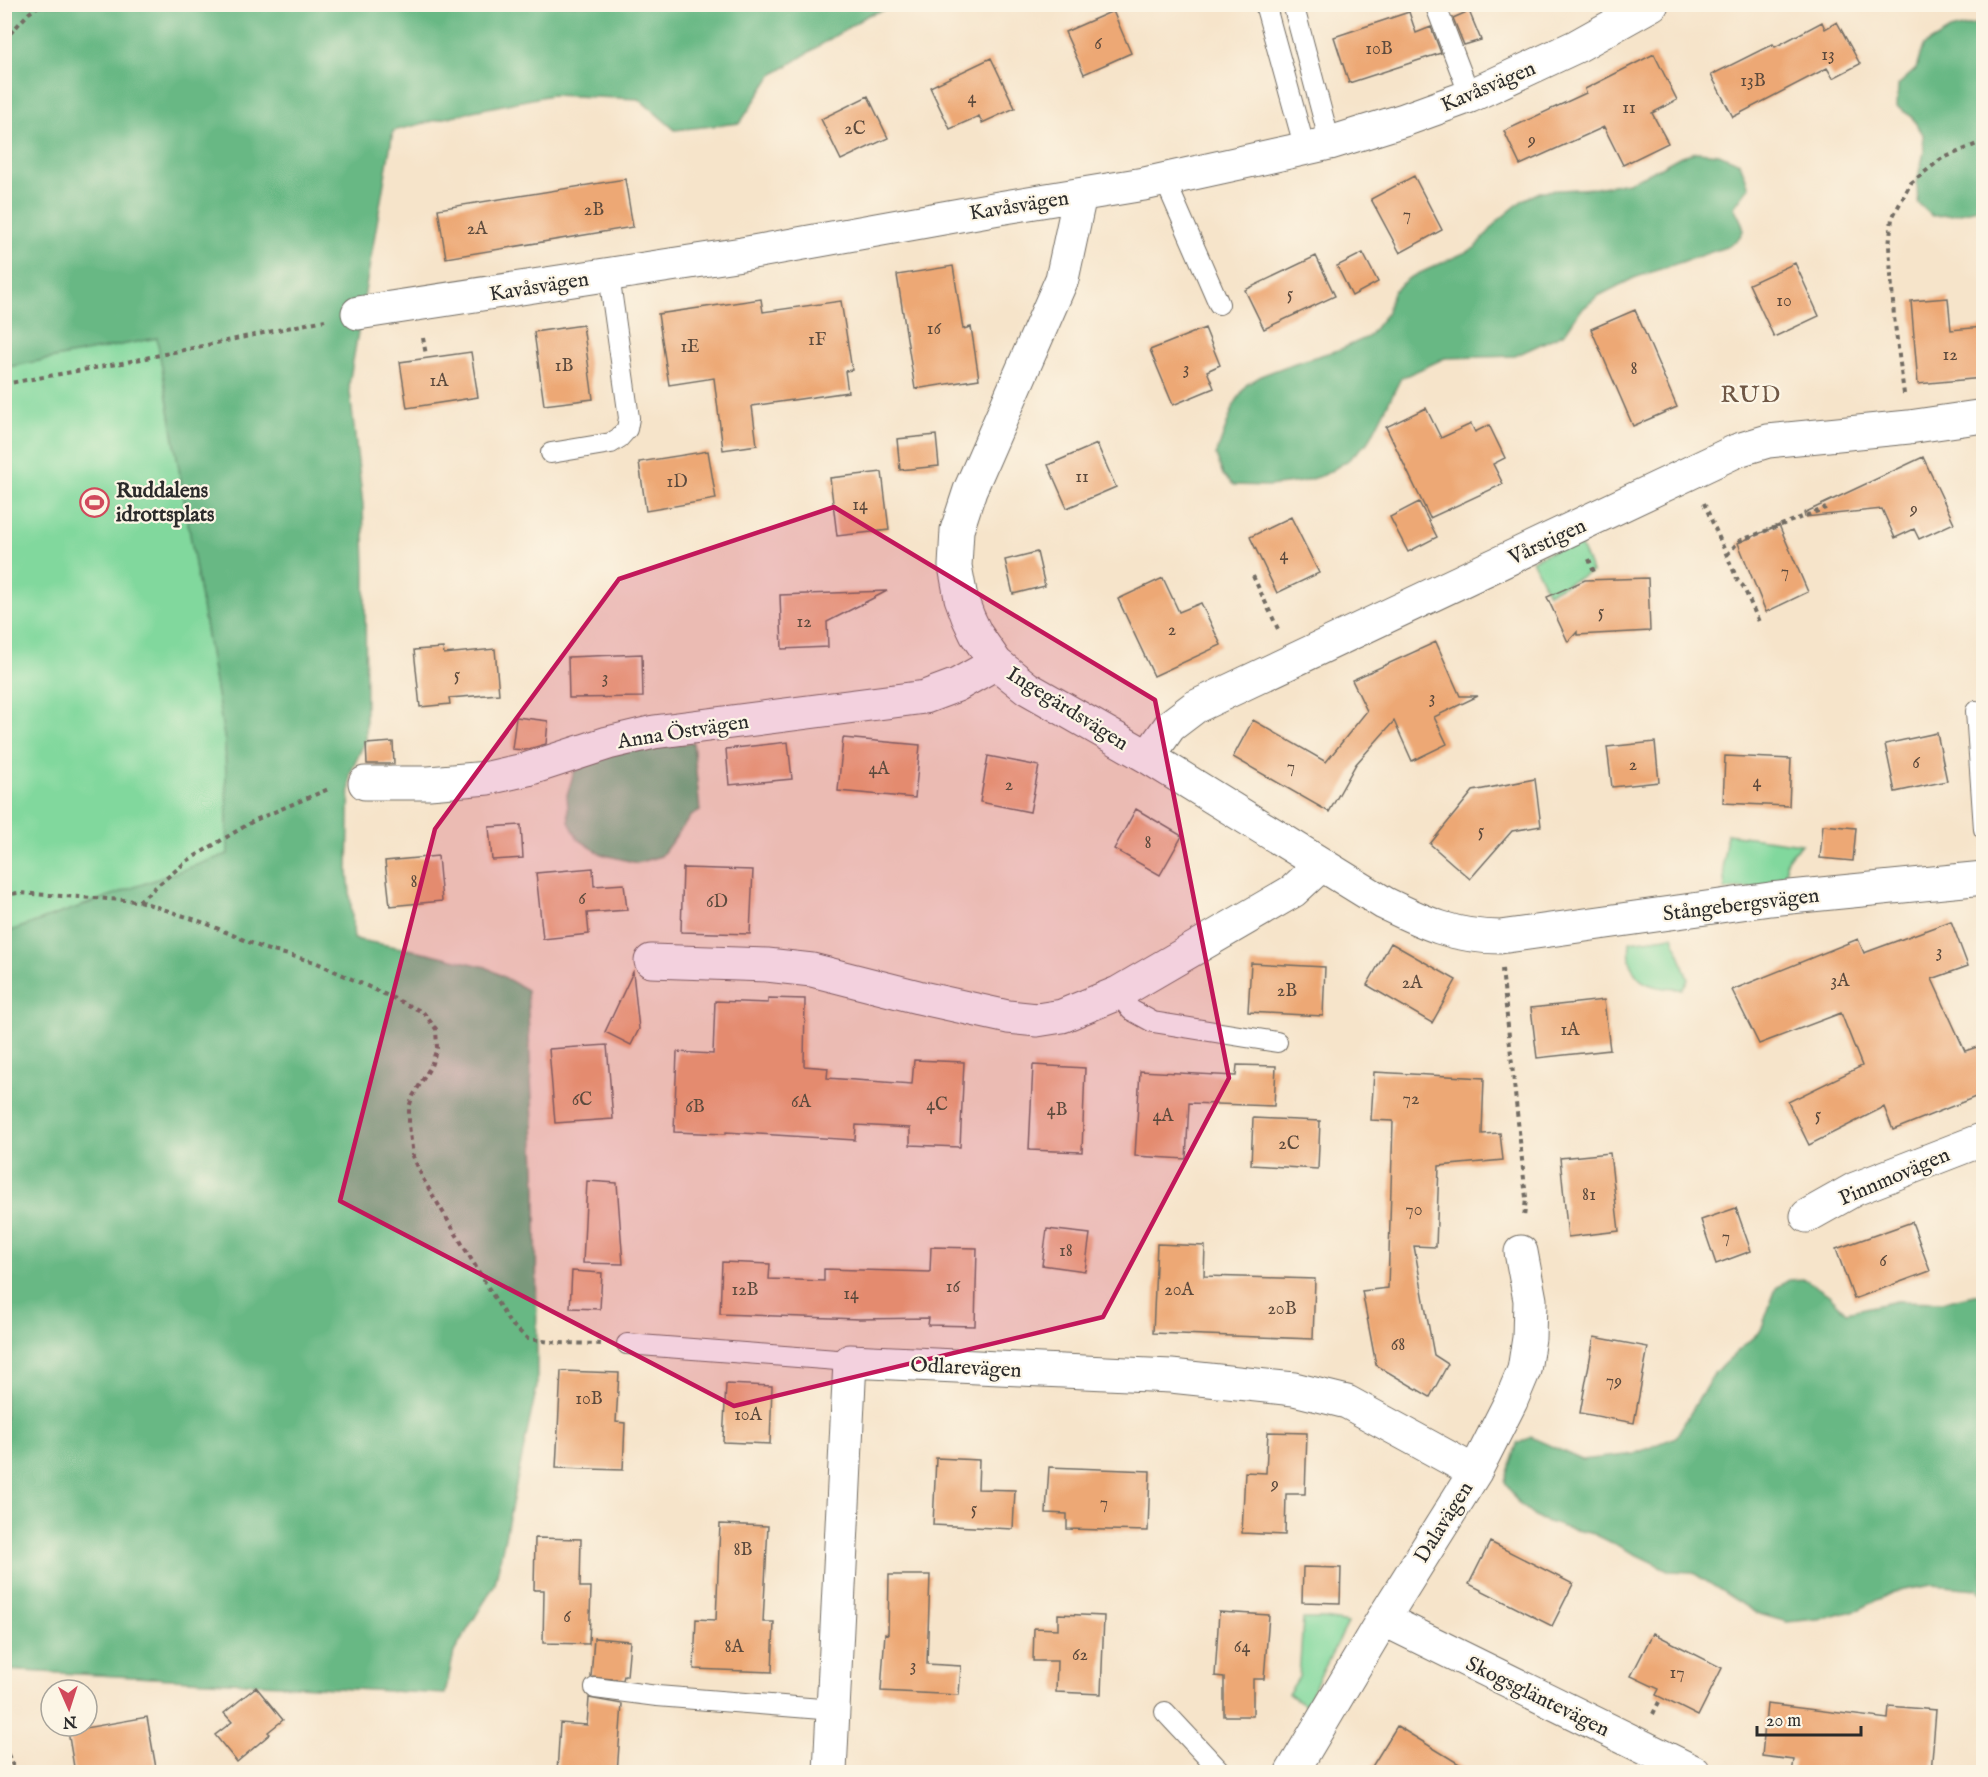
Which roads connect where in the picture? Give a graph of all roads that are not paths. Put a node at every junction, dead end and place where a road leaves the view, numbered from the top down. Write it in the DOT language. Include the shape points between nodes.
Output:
graph roads {
  1 [pos="1265,4"];
  2 [pos="1293,4"];
  3 [pos="1435,4"];
  4 [pos="1652,4"];
  5 [pos="1470,96"];
  6 [pos="1317,146"];
  7 [pos="1165,180"];
  8 [pos="1080,195"];
  9 [pos="609,275"];
  10 [pos="1219,304"];
  11 [pos="358,313"];
  12 [pos="1983,416"];
  13 [pos="551,453"];
  14 [pos="996,663"];
  15 [pos="1976,711"];
  16 [pos="1148,757"];
  17 [pos="365,783"];
  18 [pos="1983,829"];
  19 [pos="1320,865"];
  20 [pos="1983,878"];
  21 [pos="1500,937"];
  22 [pos="651,961"];
  23 [pos="1118,993"];
  24 [pos="1277,1042"];
  25 [pos="1983,1139"];
  26 [pos="1807,1216"];
  27 [pos="1521,1252"];
  28 [pos="627,1344"];
  29 [pos="850,1361"];
  30 [pos="1475,1472"];
  31 [pos="1383,1619"];
  32 [pos="595,1688"];
  33 [pos="834,1710"];
  34 [pos="1165,1713"];
  35 [pos="1686,1771"];
  36 [pos="830,1773"];
  37 [pos="1221,1773"];
  38 [pos="1292,1773"];
  1 -- 6 [label="lane"];
  2 -- 6 [label="lane"];
  3 -- 5 [label="lane"];
  4 -- 5 [label="street, Kavåsvägen" via="1577,46"];
  5 -- 6 [label="street, Kavåsvägen"];
  6 -- 7 [label="street, Kavåsvägen"];
  7 -- 8 [label="street, Kavåsvägen"];
  7 -- 10 [label="lane"];
  8 -- 9 [label="street, Kavåsvägen"];
  8 -- 14 [label="street, Ingegärdsvägen" via="1062,279 970,490 957,530 955,566 961,598 976,634"];
  9 -- 11 [label="street, Kavåsvägen"];
  9 -- 13 [label="lane" via="627,398 627,429 611,443"];
  12 -- 16 [label="street, Vårstigen" via="1768,441 1738,450 1195,707 1170,726"];
  14 -- 16 [label="street, Ingegärdsvägen" via="1027,688"];
  14 -- 17 [label="street, Anna Östvägen" via="925,697 654,732 488,778"];
  15 -- 18 [label="lane"];
  16 -- 19 [label="street, Ingegärdsvägen"];
  19 -- 21 [label="street, Ingegärdsvägen" via="1419,920 1458,934"];
  19 -- 23 [label="street" via="1293,891"];
  20 -- 21 [label="street, Stångebergsvägen" via="1770,899"];
  22 -- 23 [label="street" via="812,970 1008,1017 1037,1020 1062,1016"];
  23 -- 24 [label="lane" via="1131,1010 1153,1022"];
  25 -- 26 [label="street, Pinnmovägen" via="1855,1189"];
  27 -- 30 [label="street, Dalavägen" via="1530,1300 1524,1370"];
  28 -- 29 [label="lane"];
  29 -- 30 [label="street, Odlarevägen" via="1171,1376 1294,1389 1347,1402"];
  29 -- 33 [label="street"];
  30 -- 31 [label="street, Dalavägen"];
  31 -- 35 [label="street, Skogsgläntevägen"];
  31 -- 38 [label="street, Dalavägen"];
  32 -- 33 [label="lane"];
  33 -- 36 [label="street"];
  34 -- 37 [label="lane"];
}
